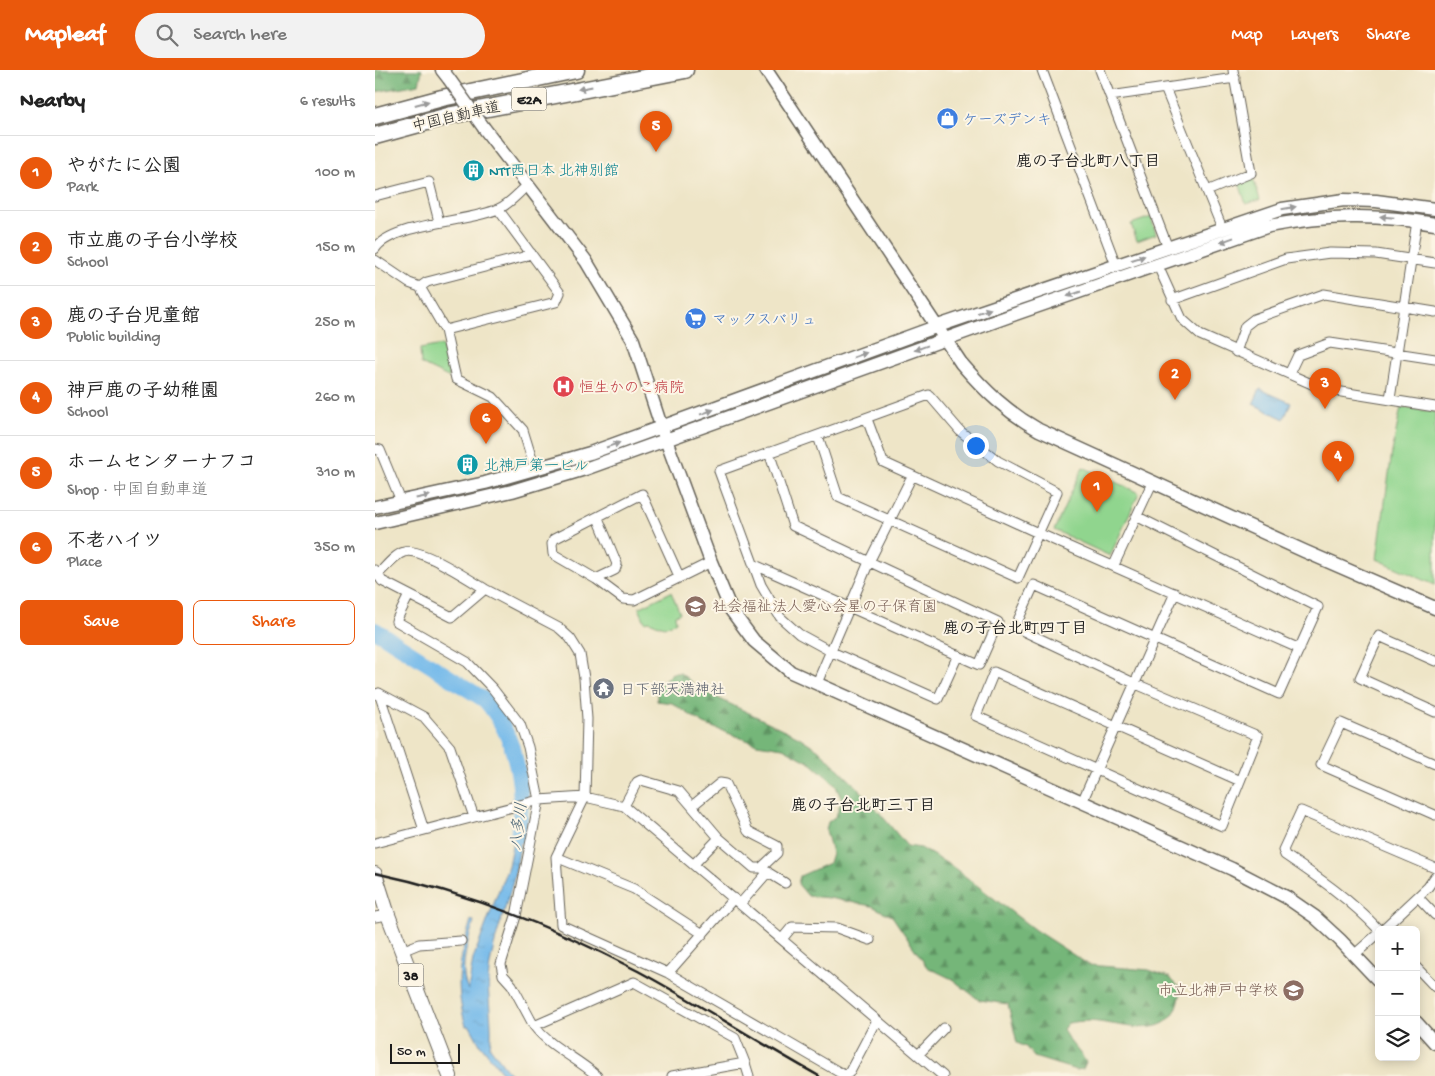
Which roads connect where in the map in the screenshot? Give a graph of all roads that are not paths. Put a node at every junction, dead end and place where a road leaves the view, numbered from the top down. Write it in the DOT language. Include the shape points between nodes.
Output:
graph roads {
  1 [pos="576,70"];
  2 [pos="685,70"];
  3 [pos="766,70"];
  4 [pos="1042,70"];
  5 [pos="1100,70"];
  6 [pos="1234,74"];
  7 [pos="445,75"];
  8 [pos="1165,88"];
  9 [pos="1110,96"];
  10 [pos="375,116"];
  11 [pos="375,136"];
  12 [pos="528,185"];
  13 [pos="1207,191"];
  14 [pos="375,196"];
  15 [pos="499,209"];
  16 [pos="1435,209"];
  17 [pos="1417,221"];
  18 [pos="439,222"];
  19 [pos="1435,224"];
  20 [pos="1222,228"];
  21 [pos="1168,248"];
  22 [pos="375,249"];
  23 [pos="531,252"];
  24 [pos="1411,258"];
  25 [pos="375,260"];
  26 [pos="1435,263"];
  27 [pos="1116,265"];
  28 [pos="1158,266"];
  29 [pos="420,288"];
  30 [pos="1172,300"];
  31 [pos="1404,308"];
  32 [pos="1435,312"];
  33 [pos="938,326"];
  34 [pos="445,330"];
  35 [pos="946,339"];
  36 [pos="1236,352"];
  37 [pos="1396,353"];
  38 [pos="1435,360"];
  39 [pos="1289,374"];
  40 [pos="1390,399"];
  41 [pos="1435,407"];
  42 [pos="867,419"];
  43 [pos="664,434"];
  44 [pos="817,436"];
  45 [pos="375,448"];
  46 [pos="769,452"];
  47 [pos="535,469"];
  48 [pos="912,476"];
  49 [pos="1153,481"];
  50 [pos="401,501"];
  51 [pos="375,507"];
  52 [pos="1138,517"];
  53 [pos="598,518"];
  54 [pos="890,521"];
  55 [pos="375,523"];
  56 [pos="1038,533"];
  57 [pos="711,562"];
  58 [pos="869,562"];
  59 [pos="755,565"];
  60 [pos="1114,565"];
  61 [pos="376,572"];
  62 [pos="679,576"];
  63 [pos="596,579"];
  64 [pos="485,589"];
  65 [pos="1175,593"];
  66 [pos="409,595"];
  67 [pos="849,606"];
  68 [pos="1435,608"];
  69 [pos="1155,639"];
  70 [pos="1300,649"];
  71 [pos="832,652"];
  72 [pos="957,655"];
  73 [pos="1435,662"];
  74 [pos="817,683"];
  75 [pos="1136,684"];
  76 [pos="377,694"];
  77 [pos="1435,712"];
  78 [pos="1116,726"];
  79 [pos="1435,764"];
  80 [pos="1098,769"];
  81 [pos="1240,781"];
  82 [pos="585,797"];
  83 [pos="536,802"];
  84 [pos="1082,802"];
  85 [pos="624,806"];
  86 [pos="692,806"];
  87 [pos="1435,815"];
  88 [pos="474,817"];
  89 [pos="424,830"];
  90 [pos="719,838"];
  91 [pos="375,843"];
  92 [pos="556,857"];
  93 [pos="694,864"];
  94 [pos="1435,868"];
  95 [pos="764,870"];
  96 [pos="375,874"];
  97 [pos="1435,877"];
  98 [pos="785,883"];
  99 [pos="1418,897"];
  100 [pos="737,901"];
  101 [pos="1435,915"];
  102 [pos="381,916"];
  103 [pos="1375,926"];
  104 [pos="1386,926"];
  105 [pos="703,934"];
  106 [pos="1375,936"];
  107 [pos="782,940"];
  108 [pos="869,940"];
  109 [pos="461,942"];
  110 [pos="402,951"];
  111 [pos="1354,955"];
  112 [pos="1420,971"];
  113 [pos="669,973"];
  114 [pos="1375,977"];
  115 [pos="1435,987"];
  116 [pos="876,1022"];
  117 [pos="534,1026"];
  118 [pos="1420,1026"];
  119 [pos="942,1033"];
  120 [pos="1435,1043"];
  121 [pos="918,1055"];
  122 [pos="745,1064"];
  123 [pos="450,1076"];
  124 [pos="597,1076"];
  125 [pos="672,1076"];
  126 [pos="749,1076"];
  127 [pos="943,1076"];
  10 -- 1 [label="highway, 中国自動車道 / E2A, one-way" via="441,98"];
  2 -- 11 [label="highway, 中国自動車道 / E2A, one-way" via="452,115"];
  3 -- 33 [label="street"];
  4 -- 27 [label="street"];
  5 -- 9 [label="street"];
  6 -- 8 [label="street"];
  6 -- 13 [label="street" via="1251,173"];
  7 -- 12 [label="street, bridge"];
  8 -- 9 [label="street"];
  8 -- 13 [label="street"];
  9 -- 21 [label="street"];
  12 -- 15 [label="street"];
  12 -- 43 [label="street" via="586,261 633,340"];
  13 -- 20 [label="street"];
  14 -- 18 [label="street" via="429,182"];
  15 -- 18 [label="street"];
  15 -- 23 [label="street"];
  20 -- 16 [label="street, one-way" via="1282,209 1344,200"];
  17 -- 19 [label="street"];
  17 -- 24 [label="street"];
  17 -- 28 [label="street, one-way" via="1364,216 1310,218 1269,226"];
  18 -- 22 [label="street" via="384,238"];
  20 -- 21 [label="street"];
  27 -- 21 [label="street, one-way"];
  23 -- 29 [label="street" via="427,282"];
  23 -- 34 [label="street" via="560,292 556,302"];
  24 -- 26 [label="street"];
  24 -- 30 [label="street" via="1330,253 1286,259"];
  24 -- 31 [label="street"];
  25 -- 29 [label="street"];
  33 -- 27 [label="street, one-way"];
  28 -- 30 [label="street"];
  28 -- 35 [label="street, one-way"];
  29 -- 34 [label="street"];
  30 -- 36 [label="street" via="1182,319 1200,335"];
  31 -- 32 [label="street"];
  31 -- 36 [label="street" via="1324,294 1254,319 1245,326"];
  31 -- 37 [label="street"];
  33 -- 35 [label="street"];
  43 -- 33 [label="street, one-way"];
  34 -- 47 [label="street" via="456,379 493,397 523,430"];
  35 -- 43 [label="street, one-way"];
  35 -- 49 [label="street" via="977,382 1012,414 1039,430"];
  36 -- 39 [label="street"];
  37 -- 38 [label="street"];
  37 -- 39 [label="street" via="1330,343 1298,355"];
  37 -- 40 [label="street"];
  39 -- 40 [label="street" via="1323,389"];
  40 -- 41 [label="street"];
  42 -- 44 [label="street"];
  42 -- 48 [label="street" via="883,462"];
  42 -- 56 [label="street" via="929,396 960,431 998,461 1057,492"];
  47 -- 43 [label="street, one-way"];
  43 -- 55 [label="street" via="585,469 512,492"];
  43 -- 57 [label="street"];
  44 -- 46 [label="street"];
  44 -- 54 [label="street" via="838,497"];
  45 -- 50 [label="street" via="380,450"];
  46 -- 58 [label="street" via="793,526"];
  46 -- 59 [label="street" via="719,471"];
  50 -- 47 [label="street, one-way"];
  48 -- 54 [label="street"];
  48 -- 56 [label="street"];
  49 -- 52 [label="street"];
  49 -- 68 [label="street"];
  50 -- 51 [label="street"];
  52 -- 60 [label="street"];
  52 -- 70 [label="street" via="1318,607"];
  53 -- 62 [label="street" via="642,494"];
  53 -- 63 [label="street" via="617,564 615,570"];
  53 -- 63 [label="street" via="554,539 552,544 553,554"];
  54 -- 56 [label="street" via="1018,578"];
  54 -- 58 [label="street"];
  56 -- 60 [label="street"];
  57 -- 62 [label="street"];
  57 -- 74 [label="street" via="731,610 754,642 791,672"];
  58 -- 67 [label="street"];
  58 -- 72 [label="street" via="998,622 979,665"];
  59 -- 67 [label="street"];
  59 -- 71 [label="street" via="761,586 780,617 799,634"];
  60 -- 65 [label="street"];
  61 -- 64 [label="street" via="409,550 444,564"];
  61 -- 66 [label="street" via="382,580"];
  62 -- 63 [label="street" via="634,600 623,599"];
  64 -- 66 [label="street" via="452,617"];
  64 -- 82 [label="street" via="559,628 580,654 587,719"];
  65 -- 69 [label="street"];
  65 -- 70 [label="street"];
  66 -- 83 [label="street" via="397,622 467,662 519,724 528,747"];
  67 -- 71 [label="street"];
  67 -- 72 [label="street"];
  69 -- 70 [label="street" via="1279,694"];
  69 -- 75 [label="street"];
  69 -- 75 [label="street" via="1034,585 1015,627"];
  71 -- 72 [label="street" via="938,699"];
  71 -- 74 [label="street"];
  73 -- 77 [label="street" via="1379,636 1359,678"];
  74 -- 84 [label="street"];
  75 -- 78 [label="street"];
  75 -- 81 [label="street" via="1258,736"];
  76 -- 88 [label="street" via="424,717 450,747"];
  76 -- 89 [label="street"];
  78 -- 80 [label="street"];
  78 -- 80 [label="street" via="994,672 975,716"];
  78 -- 81 [label="street"];
  79 -- 87 [label="street" via="1341,723 1321,766"];
  80 -- 81 [label="street" via="1222,826"];
  80 -- 84 [label="street"];
  82 -- 83 [label="street"];
  82 -- 85 [label="street"];
  82 -- 92 [label="street"];
  83 -- 88 [label="street"];
  83 -- 117 [label="street" via="516,916 501,964 503,975"];
  84 -- 111 [label="street" via="1232,868 1286,897 1315,917"];
  85 -- 86 [label="street" via="641,780 679,791"];
  85 -- 93 [label="street"];
  86 -- 90 [label="street"];
  86 -- 95 [label="street" via="719,783 726,784 748,831 777,846 777,853"];
  88 -- 89 [label="street"];
  89 -- 91 [label="street"];
  90 -- 93 [label="street"];
  90 -- 95 [label="street" via="754,868"];
  92 -- 105 [label="street" via="634,889"];
  92 -- 113 [label="street" via="561,924"];
  93 -- 100 [label="street"];
  94 -- 103 [label="street" via="1301,810 1283,850 1285,855 1333,887"];
  95 -- 98 [label="street"];
  95 -- 100 [label="street"];
  96 -- 102 [label="main road, 38"];
  97 -- 99 [label="street"];
  99 -- 101 [label="street"];
  99 -- 104 [label="street"];
  100 -- 105 [label="street"];
  100 -- 107 [label="street"];
  102 -- 110 [label="main road, 38"];
  105 -- 113 [label="street"];
  106 -- 111 [label="street"];
  107 -- 108 [label="street" via="791,927 837,928"];
  107 -- 116 [label="street"];
  109 -- 110 [label="street" via="419,944"];
  110 -- 123 [label="main road, 38"];
  111 -- 114 [label="street"];
  112 -- 115 [label="street"];
  113 -- 116 [label="street" via="844,1075 849,1073"];
  116 -- 121 [label="street"];
  117 -- 122 [label="street" via="634,982 735,1038"];
  117 -- 124 [label="street" via="545,1041"];
  118 -- 120 [label="street"];
  119 -- 121 [label="street"];
  121 -- 127 [label="street"];
  122 -- 125 [label="street"];
  122 -- 126 [label="street"];
}
